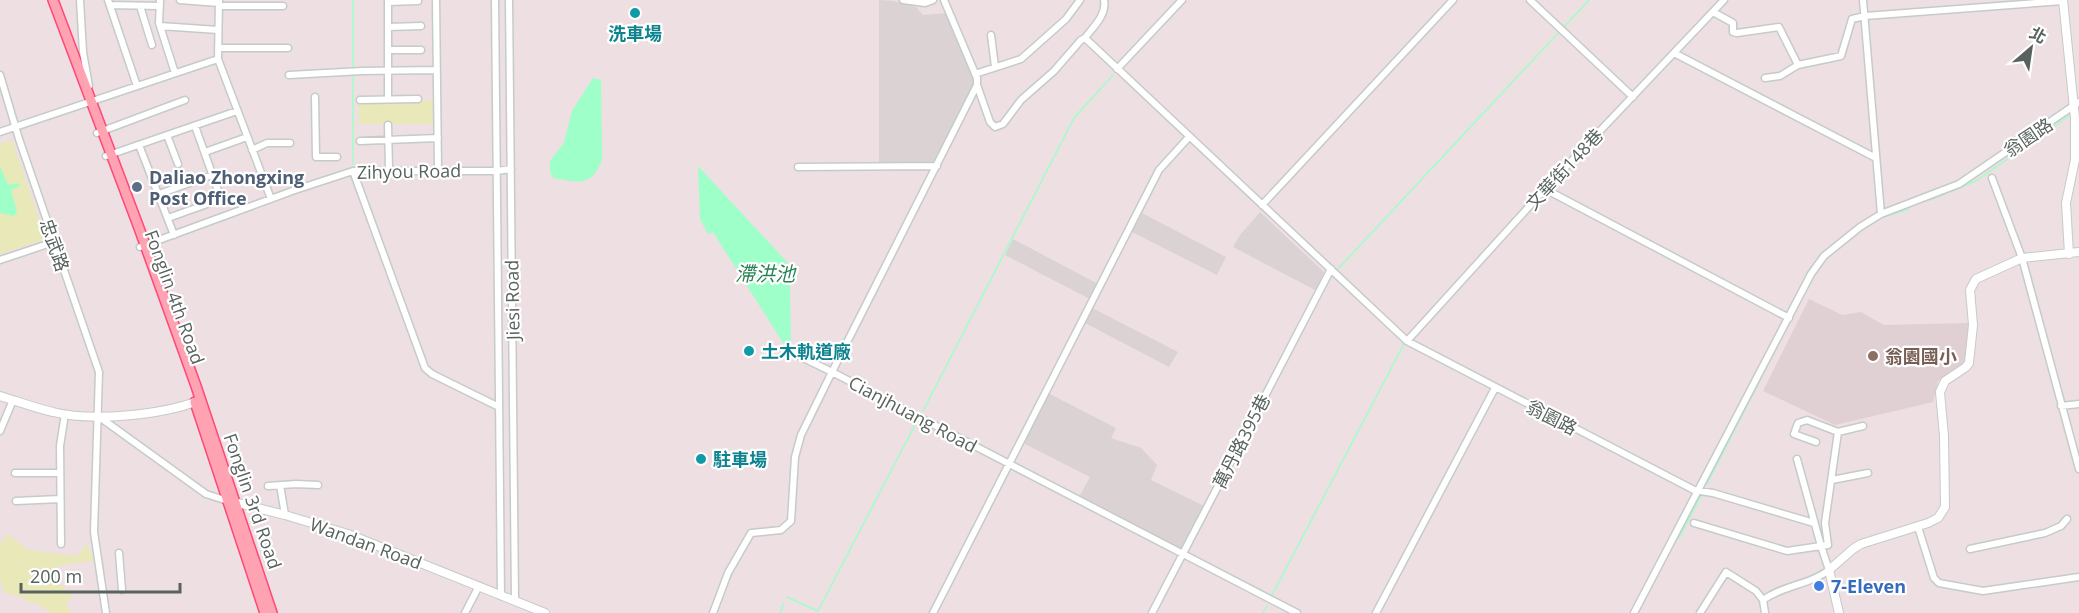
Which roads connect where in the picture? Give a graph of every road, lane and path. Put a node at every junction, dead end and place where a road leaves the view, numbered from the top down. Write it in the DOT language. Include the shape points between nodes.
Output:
graph roads {
  1 [pos="47,0"];
  2 [pos="52,0"];
  3 [pos="80,0"];
  4 [pos="180,0"];
  5 [pos="436,0"];
  6 [pos="495,0"];
  7 [pos="509,0"];
  8 [pos="903,0"];
  9 [pos="933,0"];
  10 [pos="944,0"];
  11 [pos="1080,0"];
  12 [pos="1104,0"];
  13 [pos="1182,0"];
  14 [pos="1453,0"];
  15 [pos="1530,0"];
  16 [pos="1724,0"];
  17 [pos="1863,0"];
  18 [pos="2063,0"];
  19 [pos="388,1"];
  20 [pos="418,1"];
  21 [pos="109,3"];
  22 [pos="160,3"];
  23 [pos="219,3"];
  24 [pos="140,6"];
  25 [pos="283,6"];
  26 [pos="1713,12"];
  27 [pos="1865,16"];
  28 [pos="160,26"];
  29 [pos="421,26"];
  30 [pos="388,27"];
  31 [pos="218,30"];
  32 [pos="990,35"];
  33 [pos="1085,38"];
  34 [pos="152,45"];
  35 [pos="218,48"];
  36 [pos="288,48"];
  37 [pos="388,50"];
  38 [pos="421,50"];
  39 [pos="1674,53"];
  40 [pos="218,59"];
  41 [pos="1798,65"];
  42 [pos="995,67"];
  43 [pos="1117,69"];
  44 [pos="436,70"];
  45 [pos="388,71"];
  46 [pos="175,73"];
  47 [pos="975,74"];
  48 [pos="0,75"];
  49 [pos="289,75"];
  50 [pos="1765,78"];
  51 [pos="977,85"];
  52 [pos="137,86"];
  53 [pos="315,97"];
  54 [pos="1633,97"];
  55 [pos="388,99"];
  56 [pos="418,99"];
  57 [pos="185,100"];
  58 [pos="360,100"];
  59 [pos="88,102"];
  60 [pos="2076,104"];
  61 [pos="237,111"];
  62 [pos="2077,117"];
  63 [pos="388,125"];
  64 [pos="195,126"];
  65 [pos="15,127"];
  66 [pos="0,132"];
  67 [pos="100,132"];
  68 [pos="167,135"];
  69 [pos="247,137"];
  70 [pos="1189,137"];
  71 [pos="388,138"];
  72 [pos="438,138"];
  73 [pos="360,141"];
  74 [pos="290,143"];
  75 [pos="140,145"];
  76 [pos="252,150"];
  77 [pos="205,152"];
  78 [pos="109,155"];
  79 [pos="337,157"];
  80 [pos="1876,158"];
  81 [pos="178,164"];
  82 [pos="937,166"];
  83 [pos="798,167"];
  84 [pos="388,169"];
  85 [pos="511,169"];
  86 [pos="438,170"];
  87 [pos="353,171"];
  88 [pos="497,171"];
  89 [pos="212,175"];
  90 [pos="1992,178"];
  91 [pos="1545,189"];
  92 [pos="159,194"];
  93 [pos="271,199"];
  94 [pos="1262,206"];
  95 [pos="1881,214"];
  96 [pos="168,218"];
  97 [pos="174,235"];
  98 [pos="54,242"];
  99 [pos="142,246"];
  100 [pos="2079,252"];
  101 [pos="2069,254"];
  102 [pos="2022,258"];
  103 [pos="0,260"];
  104 [pos="1331,269"];
  105 [pos="1789,318"];
  106 [pos="1405,339"];
  107 [pos="793,353"];
  108 [pos="832,372"];
  109 [pos="1496,388"];
  110 [pos="0,396"];
  111 [pos="13,400"];
  112 [pos="198,401"];
  113 [pos="2079,404"];
  114 [pos="2061,406"];
  115 [pos="500,407"];
  116 [pos="64,414"];
  117 [pos="98,416"];
  118 [pos="1863,426"];
  119 [pos="0,430"];
  120 [pos="1838,432"];
  121 [pos="1816,442"];
  122 [pos="1797,459"];
  123 [pos="1008,464"];
  124 [pos="2079,469"];
  125 [pos="15,473"];
  126 [pos="60,473"];
  127 [pos="1868,473"];
  128 [pos="1832,480"];
  129 [pos="280,485"];
  130 [pos="318,485"];
  131 [pos="268,486"];
  132 [pos="1699,490"];
  133 [pos="60,499"];
  134 [pos="16,501"];
  135 [pos="232,501"];
  136 [pos="285,515"];
  137 [pos="2067,519"];
  138 [pos="1694,522"];
  139 [pos="1814,523"];
  140 [pos="1918,527"];
  141 [pos="61,544"];
  142 [pos="1821,546"];
  143 [pos="1970,549"];
  144 [pos="119,553"];
  145 [pos="1183,554"];
  146 [pos="1829,570"];
  147 [pos="2079,577"];
  148 [pos="479,586"];
  149 [pos="122,590"];
  150 [pos="501,596"];
  151 [pos="1763,600"];
  152 [pos="515,601"];
  153 [pos="106,613"];
  154 [pos="265,613"];
  155 [pos="272,613"];
  156 [pos="465,613"];
  157 [pos="545,613"];
  158 [pos="713,613"];
  159 [pos="933,613"];
  160 [pos="1152,613"];
  161 [pos="1297,613"];
  162 [pos="1376,613"];
  163 [pos="1634,613"];
  164 [pos="1700,613"];
  165 [pos="1765,613"];
  166 [pos="1839,613"];
  1 -- 59 [label="main road, Fonglin 4th Road"];
  2 -- 59 [label="main road, Fonglin 4th Road"];
  3 -- 59 [label="street"];
  4 -- 23 [label="street"];
  5 -- 44 [label="street"];
  6 -- 88 [label="street, Jiesi Road"];
  7 -- 85 [label="street, Jiesi Road"];
  8 -- 9 [label="street"];
  10 -- 47 [label="street"];
  11 -- 42 [label="street" via="1066,19 1021,59"];
  12 -- 33 [label="street" via="1105,10"];
  13 -- 43 [label="street"];
  14 -- 94 [label="street"];
  15 -- 54 [label="street"];
  16 -- 26 [label="street, 文華街148巷"];
  17 -- 27 [label="street"];
  18 -- 27 [label="street"];
  18 -- 60 [label="street"];
  19 -- 20 [label="street"];
  19 -- 30 [label="street"];
  21 -- 24 [label="street"];
  21 -- 52 [label="street"];
  22 -- 24 [label="street"];
  22 -- 28 [label="street"];
  23 -- 25 [label="street"];
  23 -- 31 [label="street"];
  24 -- 34 [label="street"];
  26 -- 39 [label="street, 文華街148巷"];
  26 -- 41 [label="street" via="1733,23 1733,32 1737,33 1779,27"];
  27 -- 41 [label="street" via="1852,19 1841,56"];
  27 -- 80 [label="street"];
  28 -- 31 [label="street"];
  28 -- 46 [label="street"];
  29 -- 30 [label="street"];
  30 -- 37 [label="street"];
  31 -- 35 [label="street"];
  32 -- 42 [label="street"];
  33 -- 43 [label="street, 翁園路"];
  33 -- 51 [label="street" via="1021,100 1003,124 995,127 990,122"];
  35 -- 36 [label="street"];
  35 -- 40 [label="street"];
  37 -- 38 [label="street"];
  37 -- 45 [label="street"];
  39 -- 54 [label="street, 文華街148巷"];
  39 -- 80 [label="street"];
  40 -- 46 [label="street"];
  40 -- 61 [label="street"];
  41 -- 50 [label="street" via="1779,76"];
  42 -- 47 [label="street"];
  43 -- 70 [label="street, 翁園路"];
  44 -- 45 [label="street"];
  44 -- 72 [label="street"];
  45 -- 49 [label="street"];
  45 -- 55 [label="street"];
  46 -- 52 [label="street"];
  47 -- 51 [label="street"];
  48 -- 65 [label="street, 忠武路"];
  51 -- 82 [label="street, Cianjhuang Road"];
  52 -- 59 [label="street"];
  53 -- 79 [label="street" via="316,157"];
  54 -- 91 [label="street, 文華街148巷"];
  55 -- 56 [label="street"];
  55 -- 58 [label="street"];
  57 -- 67 [label="street"];
  59 -- 65 [label="street"];
  59 -- 67 [label="main road, Fonglin 4th Road"];
  60 -- 62 [label="street, 翁園路"];
  60 -- 95 [label="street, 翁園路" via="1959,184"];
  61 -- 64 [label="street"];
  61 -- 69 [label="street"];
  62 -- 101 [label="street, 翁園路" via="2075,160 2066,202"];
  63 -- 71 [label="street"];
  64 -- 68 [label="street"];
  64 -- 77 [label="street"];
  65 -- 66 [label="street"];
  65 -- 98 [label="street, 忠武路"];
  67 -- 78 [label="main road, Fonglin 4th Road"];
  68 -- 75 [label="street"];
  68 -- 81 [label="street"];
  69 -- 76 [label="street"];
  69 -- 77 [label="street"];
  70 -- 94 [label="street, 翁園路"];
  70 -- 123 [label="street" via="1159,170"];
  71 -- 72 [label="street"];
  71 -- 73 [label="street"];
  71 -- 84 [label="street"];
  72 -- 86 [label="street"];
  74 -- 76 [label="street" via="267,143"];
  75 -- 78 [label="street"];
  75 -- 92 [label="street"];
  76 -- 93 [label="street"];
  77 -- 89 [label="street"];
  78 -- 99 [label="main road, Fonglin 4th Road"];
  80 -- 95 [label="street"];
  82 -- 83 [label="street"];
  82 -- 108 [label="street, Cianjhuang Road"];
  84 -- 86 [label="street, Zihyou Road"];
  84 -- 87 [label="street, Zihyou Road"];
  85 -- 88 [label="street, Zihyou Road"];
  85 -- 152 [label="street, Jiesi Road"];
  86 -- 88 [label="street, Zihyou Road"];
  87 -- 93 [label="street, Zihyou Road"];
  87 -- 115 [label="street" via="425,368"];
  88 -- 115 [label="street, Jiesi Road"];
  89 -- 92 [label="street"];
  89 -- 96 [label="street" via="221,199"];
  90 -- 102 [label="street, 翁園路"];
  91 -- 105 [label="street"];
  91 -- 106 [label="street, 文華街148巷"];
  92 -- 96 [label="street"];
  93 -- 97 [label="street, Zihyou Road"];
  94 -- 104 [label="street, 翁園路"];
  95 -- 105 [label="street, 翁園路" via="1824,256"];
  96 -- 97 [label="street"];
  97 -- 99 [label="street, Zihyou Road"];
  98 -- 103 [label="street"];
  98 -- 117 [label="street, 忠武路" via="99,372"];
  99 -- 112 [label="main road, Fonglin 4th Road"];
  100 -- 101 [label="street"];
  101 -- 102 [label="street"];
  102 -- 114 [label="street, 翁園路"];
  102 -- 140 [label="street" via="1976,279 1970,290 1973,325 1969,363 1945,381 1940,392 1945,507 1938,518"];
  104 -- 106 [label="street, 翁園路"];
  104 -- 145 [label="street, 萬丹路395巷"];
  105 -- 132 [label="street, 翁園路"];
  106 -- 109 [label="street, 翁園路"];
  107 -- 108 [label="street"];
  108 -- 123 [label="street, Cianjhuang Road"];
  108 -- 158 [label="street" via="801,435 795,457 791,520 781,530 751,533 728,573"];
  109 -- 132 [label="street, 翁園路"];
  109 -- 162 [label="street"];
  110 -- 111 [label="street"];
  111 -- 116 [label="street"];
  111 -- 119 [label="street"];
  112 -- 117 [label="street" via="147,413"];
  112 -- 135 [label="main road, Fonglin 3rd Road"];
  113 -- 114 [label="street"];
  114 -- 124 [label="street, 翁園路"];
  115 -- 150 [label="street, Jiesi Road"];
  116 -- 117 [label="street"];
  116 -- 126 [label="street"];
  117 -- 135 [label="street" via="206,494"];
  117 -- 153 [label="street, 忠武路" via="94,532"];
  118 -- 120 [label="street"];
  120 -- 121 [label="street" via="1807,420 1798,423 1794,434"];
  120 -- 128 [label="street"];
  122 -- 139 [label="street"];
  123 -- 145 [label="street, Cianjhuang Road"];
  123 -- 159 [label="street"];
  125 -- 126 [label="street"];
  126 -- 133 [label="street"];
  127 -- 128 [label="street"];
  128 -- 142 [label="street" via="1825,523 1828,545"];
  129 -- 130 [label="street"];
  129 -- 131 [label="street"];
  129 -- 136 [label="street"];
  132 -- 139 [label="street, 翁園路"];
  132 -- 163 [label="street, 翁園路"];
  133 -- 134 [label="street"];
  133 -- 141 [label="street"];
  135 -- 136 [label="street, Wandan Road"];
  135 -- 154 [label="main road, Fonglin 3rd Road"];
  135 -- 155 [label="main road, Fonglin 3rd Road"];
  136 -- 148 [label="street, Wandan Road" via="348,534"];
  137 -- 143 [label="street" via="2045,533"];
  138 -- 142 [label="street" via="1788,550"];
  139 -- 142 [label="street"];
  140 -- 146 [label="street" via="1861,544"];
  140 -- 147 [label="street" via="1939,583 1983,591"];
  142 -- 146 [label="street"];
  144 -- 149 [label="street"];
  145 -- 160 [label="street, 萬丹路395巷"];
  145 -- 161 [label="street, Cianjhuang Road"];
  146 -- 151 [label="street"];
  146 -- 166 [label="street"];
  148 -- 150 [label="street, Wandan Road"];
  148 -- 156 [label="street"];
  150 -- 152 [label="street, Wandan Road"];
  151 -- 164 [label="street" via="1726,572"];
  151 -- 165 [label="street"];
  152 -- 157 [label="street"];
}
